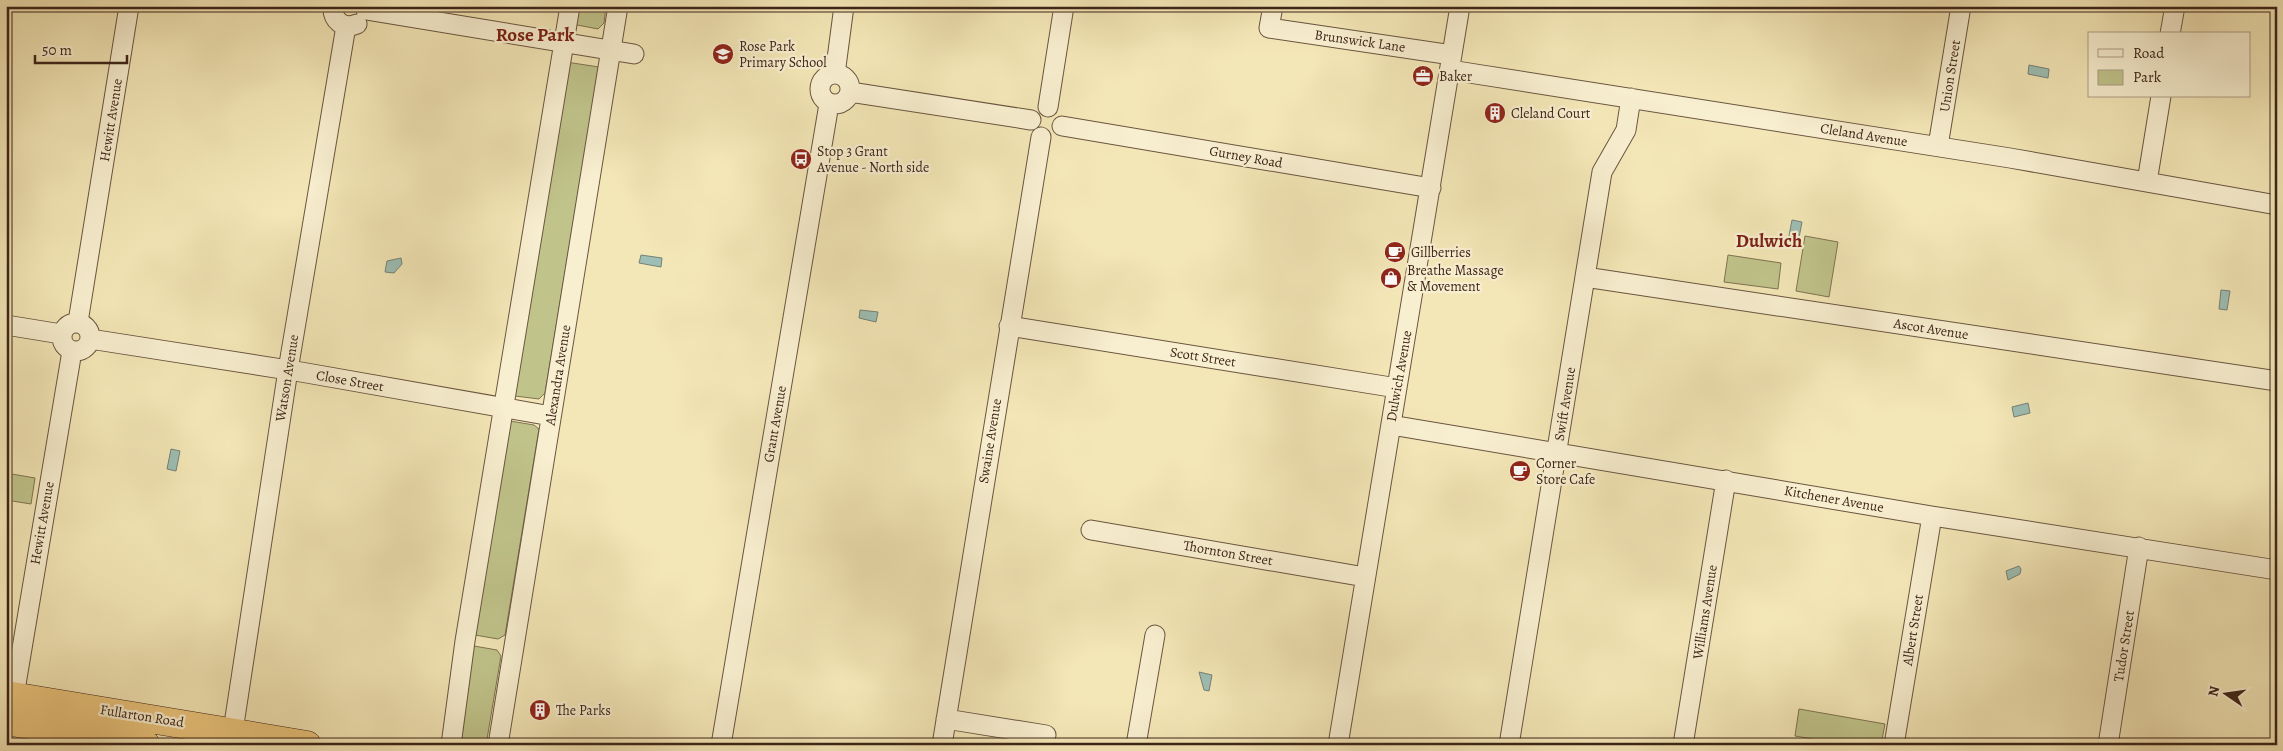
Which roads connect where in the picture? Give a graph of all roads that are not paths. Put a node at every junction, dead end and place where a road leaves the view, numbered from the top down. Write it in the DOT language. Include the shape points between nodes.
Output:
graph roads {
  1 [pos="129,6"];
  2 [pos="570,6"];
  3 [pos="618,6"];
  4 [pos="844,6"];
  5 [pos="1064,6"];
  6 [pos="1273,6"];
  7 [pos="1460,6"];
  8 [pos="1961,6"];
  9 [pos="2175,6"];
  10 [pos="328,7"];
  11 [pos="365,8"];
  12 [pos="346,26"];
  13 [pos="2170,32"];
  14 [pos="564,43"];
  15 [pos="611,50"];
  16 [pos="634,54"];
  17 [pos="1451,62"];
  18 [pos="835,74"];
  19 [pos="850,92"];
  20 [pos="1631,98"];
  21 [pos="2161,98"];
  22 [pos="829,104"];
  23 [pos="1048,107"];
  24 [pos="1031,120"];
  25 [pos="1062,126"];
  26 [pos="1041,137"];
  27 [pos="1938,146"];
  28 [pos="2147,182"];
  29 [pos="1431,188"];
  30 [pos="2277,205"];
  31 [pos="1585,277"];
  32 [pos="78,322"];
  33 [pos="6,325"];
  34 [pos="1009,326"];
  35 [pos="61,334"];
  36 [pos="90,339"];
  37 [pos="72,351"];
  38 [pos="288,370"];
  39 [pos="2277,381"];
  40 [pos="1397,388"];
  41 [pos="504,408"];
  42 [pos="551,416"];
  43 [pos="1391,425"];
  44 [pos="1557,452"];
  45 [pos="1726,480"];
  46 [pos="1932,516"];
  47 [pos="1091,530"];
  48 [pos="2140,547"];
  49 [pos="2277,570"];
  50 [pos="1365,577"];
  51 [pos="1156,635"];
  52 [pos="9,708"];
  53 [pos="946,719"];
  54 [pos="1046,735"];
  55 [pos="231,738"];
  56 [pos="146,745"];
  57 [pos="307,745"];
  58 [pos="451,745"];
  59 [pos="498,745"];
  60 [pos="721,745"];
  61 [pos="942,745"];
  62 [pos="1136,745"];
  63 [pos="1338,745"];
  64 [pos="1509,745"];
  65 [pos="1683,745"];
  66 [pos="1894,745"];
  67 [pos="2108,745"];
  1 -- 32 [label="street, Hewitt Avenue"];
  2 -- 14 [label="street"];
  3 -- 15 [label="street, Alexandra Avenue"];
  4 -- 18 [label="street"];
  5 -- 23 [label="street"];
  6 -- 17 [label="street, Brunswick Lane" via="1269,28"];
  7 -- 17 [label="street, Dulwich Avenue"];
  8 -- 27 [label="street, Union Street"];
  9 -- 13 [label="street"];
  10 -- 12 [label="street" via="336,20"];
  11 -- 12 [label="street" via="358,24"];
  11 -- 14 [label="street"];
  12 -- 38 [label="street, Watson Avenue"];
  14 -- 15 [label="street"];
  14 -- 41 [label="street"];
  15 -- 16 [label="street"];
  15 -- 42 [label="street, Alexandra Avenue"];
  17 -- 20 [label="street, Cleland Avenue"];
  17 -- 29 [label="street, Dulwich Avenue"];
  18 -- 19 [label="street" via="845,77"];
  18 -- 22 [label="street" via="827,76 820,85 821,96"];
  19 -- 22 [label="street" via="840,104"];
  19 -- 24 [label="street"];
  20 -- 27 [label="street, Cleland Avenue"];
  20 -- 31 [label="street, Swift Avenue" via="1626,130 1602,172"];
  21 -- 28 [label="street"];
  22 -- 60 [label="street, Grant Avenue"];
  23 -- 24 [label="street" via="1036,111"];
  23 -- 25 [label="street" via="1058,112"];
  24 -- 26 [label="street" via="1033,130"];
  25 -- 26 [label="street" via="1056,135"];
  25 -- 29 [label="street, Gurney Road"];
  26 -- 34 [label="street, Swaine Avenue"];
  27 -- 28 [label="street, Cleland Avenue"];
  28 -- 30 [label="street, Cleland Avenue"];
  29 -- 40 [label="street, Dulwich Avenue"];
  31 -- 39 [label="street, Ascot Avenue"];
  31 -- 44 [label="street, Swift Avenue"];
  32 -- 35 [label="street" via="66,325"];
  32 -- 36 [label="street" via="87,327"];
  33 -- 35 [label="street"];
  34 -- 40 [label="street, Scott Street"];
  34 -- 53 [label="street, Swaine Avenue"];
  35 -- 37 [label="street" via="64,345"];
  36 -- 37 [label="street" via="85,348"];
  36 -- 38 [label="street, Close Street"];
  37 -- 52 [label="street, Hewitt Avenue"];
  38 -- 41 [label="street, Close Street"];
  38 -- 55 [label="street, Watson Avenue"];
  40 -- 43 [label="street, Dulwich Avenue"];
  41 -- 42 [label="street, Close Street"];
  41 -- 58 [label="street" via="464,641"];
  42 -- 59 [label="street, Alexandra Avenue"];
  43 -- 44 [label="street, Kitchener Avenue"];
  43 -- 50 [label="street, Dulwich Avenue"];
  44 -- 45 [label="street, Kitchener Avenue"];
  44 -- 64 [label="street, Swift Avenue"];
  45 -- 46 [label="street, Kitchener Avenue"];
  45 -- 65 [label="street, Williams Avenue"];
  46 -- 48 [label="street, Kitchener Avenue"];
  46 -- 66 [label="street, Albert Street"];
  47 -- 50 [label="street, Thornton Street"];
  48 -- 49 [label="street, Kitchener Avenue"];
  48 -- 67 [label="street, Tudor Street"];
  50 -- 63 [label="street, Dulwich Avenue"];
  51 -- 62 [label="street"];
  52 -- 55 [label="highway, Fullarton Road"];
  52 -- 56 [label="highway, Fullarton Road"];
  53 -- 54 [label="street"];
  53 -- 61 [label="street, Swaine Avenue"];
  55 -- 57 [label="highway, Fullarton Road"];
}
